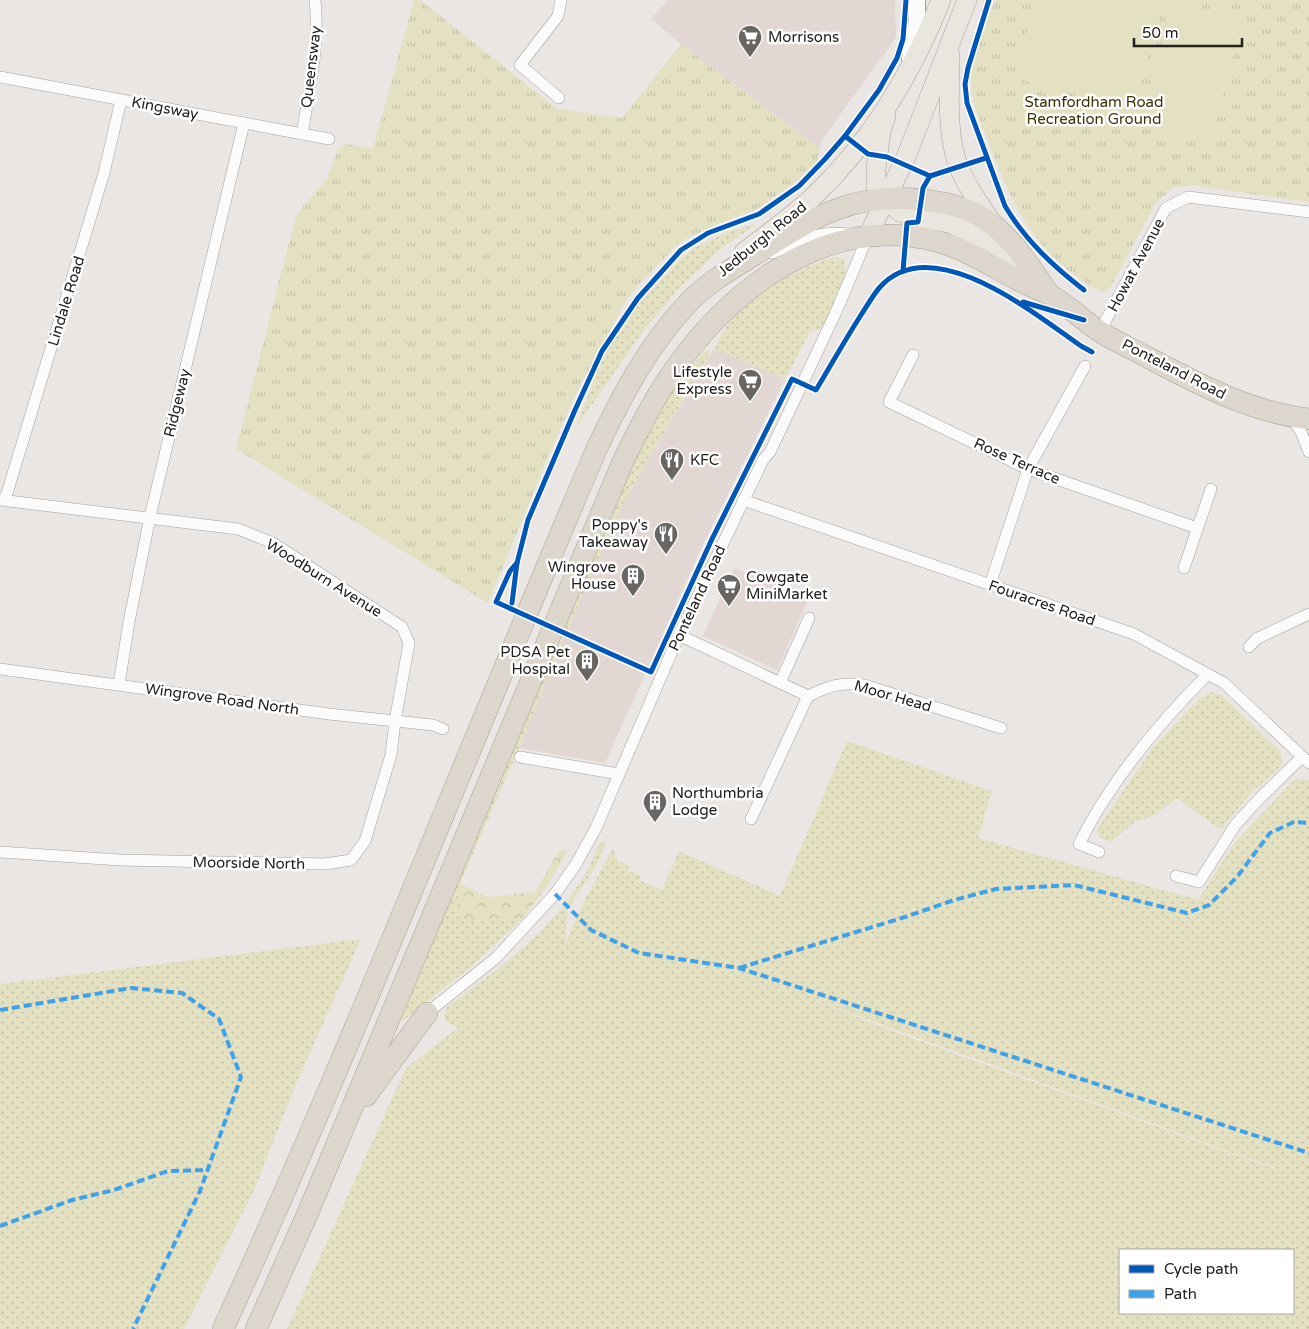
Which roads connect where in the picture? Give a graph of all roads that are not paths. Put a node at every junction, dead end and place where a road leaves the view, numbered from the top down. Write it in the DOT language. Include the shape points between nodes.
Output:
graph roads {
  1 [pos="315,0"];
  2 [pos="561,0"];
  3 [pos="917,0"];
  4 [pos="941,0"];
  5 [pos="967,0"];
  6 [pos="950,44"];
  7 [pos="907,75"];
  8 [pos="0,77"];
  9 [pos="559,98"];
  10 [pos="121,100"];
  11 [pos="889,105"];
  12 [pos="244,123"];
  13 [pos="302,134"];
  14 [pos="329,140"];
  15 [pos="885,199"];
  16 [pos="1309,212"];
  17 [pos="995,227"];
  18 [pos="868,236"];
  19 [pos="739,265"];
  20 [pos="1019,281"];
  21 [pos="706,286"];
  22 [pos="1050,295"];
  23 [pos="1100,331"];
  24 [pos="913,355"];
  25 [pos="1085,366"];
  26 [pos="1301,418"];
  27 [pos="1309,452"];
  28 [pos="1028,470"];
  29 [pos="1211,489"];
  30 [pos="2,500"];
  31 [pos="743,500"];
  32 [pos="150,517"];
  33 [pos="1197,528"];
  34 [pos="1184,568"];
  35 [pos="990,585"];
  36 [pos="1309,614"];
  37 [pos="809,618"];
  38 [pos="679,635"];
  39 [pos="1249,647"];
  40 [pos="0,669"];
  41 [pos="1208,674"];
  42 [pos="780,683"];
  43 [pos="119,684"];
  44 [pos="808,696"];
  45 [pos="395,721"];
  46 [pos="1001,728"];
  47 [pos="443,729"];
  48 [pos="520,757"];
  49 [pos="1305,760"];
  50 [pos="619,774"];
  51 [pos="752,819"];
  52 [pos="0,852"];
  53 [pos="1099,852"];
  54 [pos="1176,876"];
  55 [pos="427,1013"];
  56 [pos="346,1122"];
  57 [pos="222,1329"];
  58 [pos="256,1329"];
  1 -- 13 [label="street, Queensway" via="312,78"];
  2 -- 9 [label="street" via="558,16 520,65"];
  3 -- 7 [label="main road" via="917,21"];
  4 -- 7 [label="main road"];
  5 -- 6 [label="main road"];
  6 -- 15 [label="main road" via="906,157"];
  6 -- 17 [label="main road" via="950,111 957,160 980,206"];
  7 -- 11 [label="main road"];
  8 -- 10 [label="street, Kingsway"];
  10 -- 12 [label="street, Kingsway"];
  10 -- 30 [label="street, Lindale Road" via="104,173"];
  11 -- 15 [label="main road" via="881,132 875,178"];
  11 -- 21 [label="main road, Jedburgh Road" via="824,186"];
  12 -- 13 [label="street, Kingsway"];
  12 -- 32 [label="street, Ridgeway"];
  13 -- 14 [label="street, Kingsway"];
  15 -- 17 [label="highway, Ponteland Road" via="909,198 955,205"];
  15 -- 18 [label="main road"];
  15 -- 19 [label="highway, Jedburgh Road" via="848,204 824,213"];
  15 -- 20 [label="main road" via="909,216 949,222 986,240 1000,251"];
  16 -- 23 [label="street, Howat Avenue" via="1188,197 1166,208"];
  17 -- 22 [label="highway, Ponteland Road" via="1026,261"];
  18 -- 19 [label="street" via="817,235"];
  18 -- 20 [label="highway, Ponteland Road" via="906,236 935,241 965,251"];
  18 -- 31 [label="street, Ponteland Road" via="770,452"];
  18 -- 56 [label="highway" via="814,250 763,278 709,328 665,383 624,459 593,529"];
  19 -- 21 [label="highway, Jedburgh Road"];
  20 -- 22 [label="highway, Ponteland Road"];
  21 -- 57 [label="highway" via="669,325 636,370 617,404 393,941 281,1203"];
  22 -- 23 [label="highway, Ponteland Road"];
  23 -- 26 [label="highway, Ponteland Road" via="1195,383 1246,404"];
  24 -- 28 [label="street, Rose Terrace" via="890,402"];
  25 -- 28 [label="street"];
  26 -- 27 [label="street" via="1301,432"];
  28 -- 33 [label="street, Rose Terrace"];
  28 -- 35 [label="street"];
  29 -- 33 [label="street"];
  30 -- 32 [label="street, Woodburn Avenue"];
  31 -- 35 [label="street, Fouracres Road"];
  31 -- 38 [label="street, Ponteland Road"];
  32 -- 43 [label="street, Ridgeway"];
  32 -- 45 [label="street, Woodburn Avenue" via="238,529 273,543 402,627 409,643"];
  33 -- 34 [label="street"];
  35 -- 41 [label="street, Fouracres Road" via="1134,634"];
  36 -- 39 [label="street" via="1256,639"];
  37 -- 42 [label="street"];
  38 -- 42 [label="street"];
  38 -- 50 [label="street, Ponteland Road"];
  40 -- 43 [label="street, Wingrove Road North"];
  41 -- 49 [label="street, Fouracres Road" via="1224,683"];
  41 -- 53 [label="street" via="1174,708 1122,773 1093,816 1079,844"];
  42 -- 44 [label="street"];
  43 -- 45 [label="street, Wingrove Road North"];
  44 -- 46 [label="street, Moor Head" via="826,687 845,683 864,686"];
  44 -- 51 [label="street"];
  45 -- 47 [label="street, Wingrove Road North"];
  45 -- 52 [label="street, Moorside North" via="392,755 365,841 351,860 325,864 120,860"];
  48 -- 50 [label="street"];
  49 -- 54 [label="street" via="1259,799 1236,824 1199,882"];
  50 -- 55 [label="street, Ponteland Road" via="596,828 555,894 496,958"];
  55 -- 56 [label="highway"];
  56 -- 58 [label="highway"];
}
